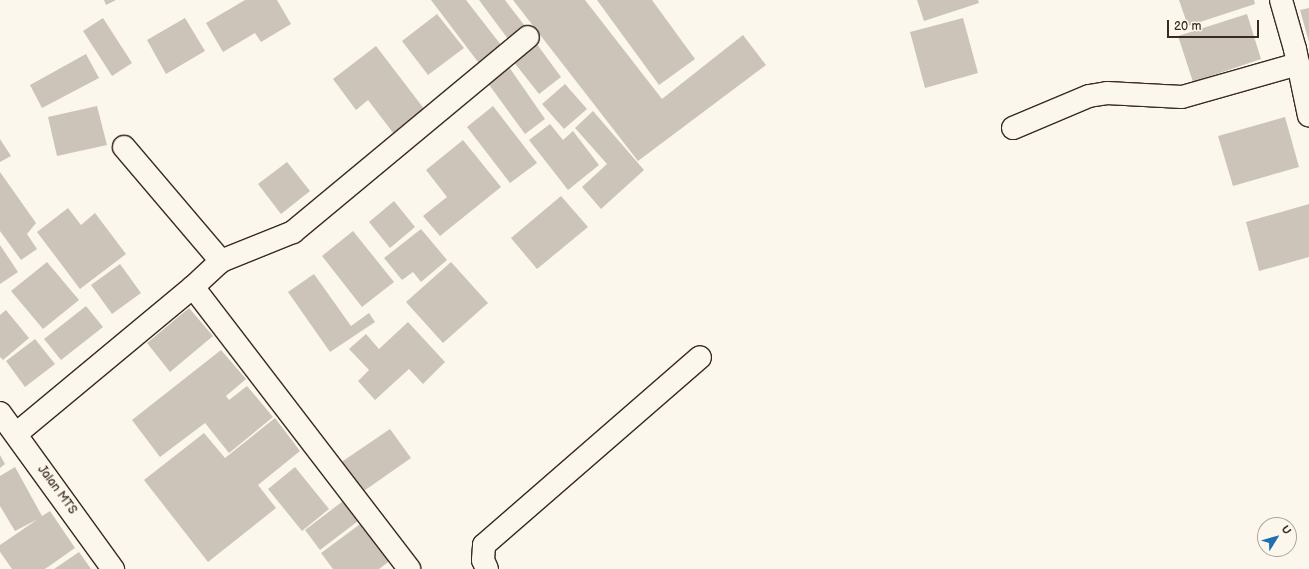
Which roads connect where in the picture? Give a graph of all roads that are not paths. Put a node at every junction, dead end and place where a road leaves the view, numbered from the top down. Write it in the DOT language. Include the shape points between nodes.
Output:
graph roads {
  1 [pos="1281,0"];
  2 [pos="528,37"];
  3 [pos="1298,64"];
  4 [pos="1309,116"];
  5 [pos="1013,128"];
  6 [pos="124,147"];
  7 [pos="221,260"];
  8 [pos="193,287"];
  9 [pos="700,356"];
  10 [pos="0,412"];
  11 [pos="16,434"];
  12 [pos="113,569"];
  13 [pos="409,569"];
  14 [pos="488,569"];
  1 -- 3 [label="street"];
  2 -- 7 [label="street" via="293,232"];
  3 -- 4 [label="street"];
  3 -- 5 [label="street" via="1182,97 1107,93 1089,96"];
  6 -- 7 [label="street"];
  7 -- 8 [label="street"];
  8 -- 11 [label="street"];
  8 -- 13 [label="street"];
  9 -- 14 [label="street" via="484,544 483,560"];
  10 -- 11 [label="street, Jalan MTS"];
  11 -- 12 [label="street, Jalan MTS"];
}
